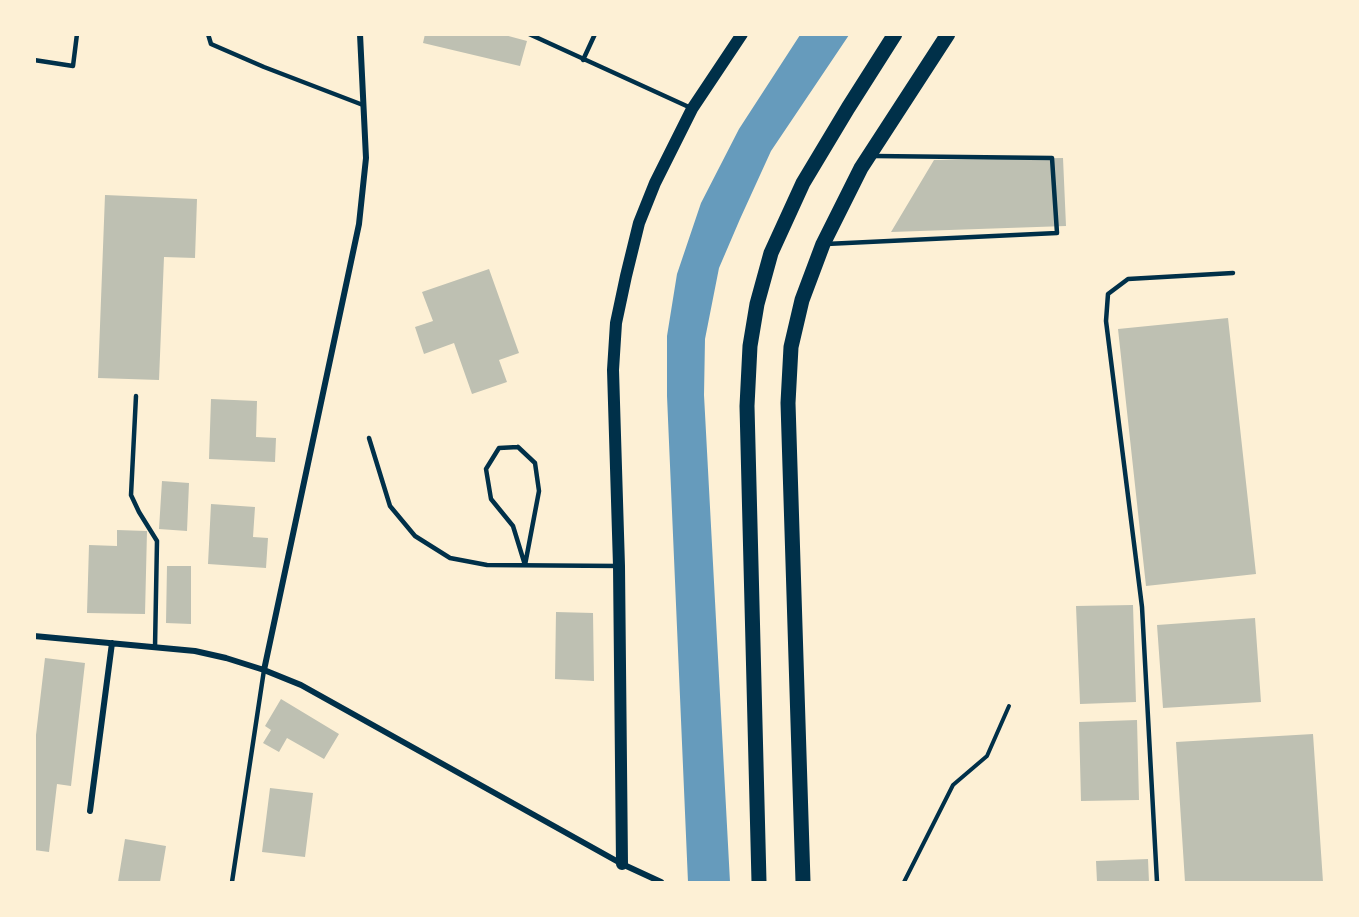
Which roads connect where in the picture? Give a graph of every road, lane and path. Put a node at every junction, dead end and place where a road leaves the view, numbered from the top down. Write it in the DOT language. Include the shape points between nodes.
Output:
graph roads {
  1 [pos="77,34"];
  2 [pos="208,34"];
  3 [pos="360,34"];
  4 [pos="530,34"];
  5 [pos="595,34"];
  6 [pos="742,34"];
  7 [pos="895,34"];
  8 [pos="948,34"];
  9 [pos="34,60"];
  10 [pos="583,60"];
  11 [pos="363,105"];
  12 [pos="692,109"];
  13 [pos="869,156"];
  14 [pos="823,244"];
  15 [pos="1233,273"];
  16 [pos="136,396"];
  17 [pos="369,438"];
  18 [pos="525,565"];
  19 [pos="619,566"];
  20 [pos="34,636"];
  21 [pos="112,643"];
  22 [pos="155,647"];
  23 [pos="264,670"];
  24 [pos="1010,706"];
  25 [pos="90,811"];
  26 [pos="622,864"];
  27 [pos="643,873"];
  28 [pos="232,882"];
  29 [pos="643,882"];
  30 [pos="661,882"];
  31 [pos="760,882"];
  32 [pos="802,882"];
  33 [pos="904,882"];
  34 [pos="1157,882"];
  1 -- 9 [label="lane" via="74,66"];
  2 -- 11 [label="lane" via="211,45"];
  3 -- 11 [label="street"];
  4 -- 10 [label="lane"];
  5 -- 10 [label="lane"];
  6 -- 12 [label="main road"];
  7 -- 31 [label="main road" via="803,183 771,253 750,346 747,406"];
  8 -- 13 [label="main road"];
  10 -- 12 [label="lane"];
  11 -- 23 [label="street" via="366,159 359,224"];
  12 -- 19 [label="main road" via="639,223 616,322 613,370"];
  13 -- 14 [label="main road"];
  13 -- 14 [label="lane" via="1052,158 1057,233"];
  14 -- 32 [label="main road" via="802,300 792,347 788,403"];
  15 -- 34 [label="lane" via="1128,279 1108,294 1106,321 1142,607"];
  16 -- 22 [label="lane" via="131,495 157,541"];
  17 -- 18 [label="lane" via="390,506 415,536 450,558 488,565"];
  18 -- 18 [label="lane" via="513,526 491,499 486,469 499,448 518,447 536,463 540,491"];
  18 -- 19 [label="lane"];
  19 -- 26 [label="main road"];
  20 -- 21 [label="street"];
  21 -- 22 [label="street"];
  21 -- 25 [label="street"];
  22 -- 23 [label="street" via="195,651"];
  23 -- 26 [label="street" via="301,686"];
  23 -- 28 [label="lane"];
  24 -- 33 [label="path" via="987,756 953,785"];
  26 -- 27 [label="street"];
  27 -- 29 [label="lane"];
  27 -- 30 [label="street"];
}
